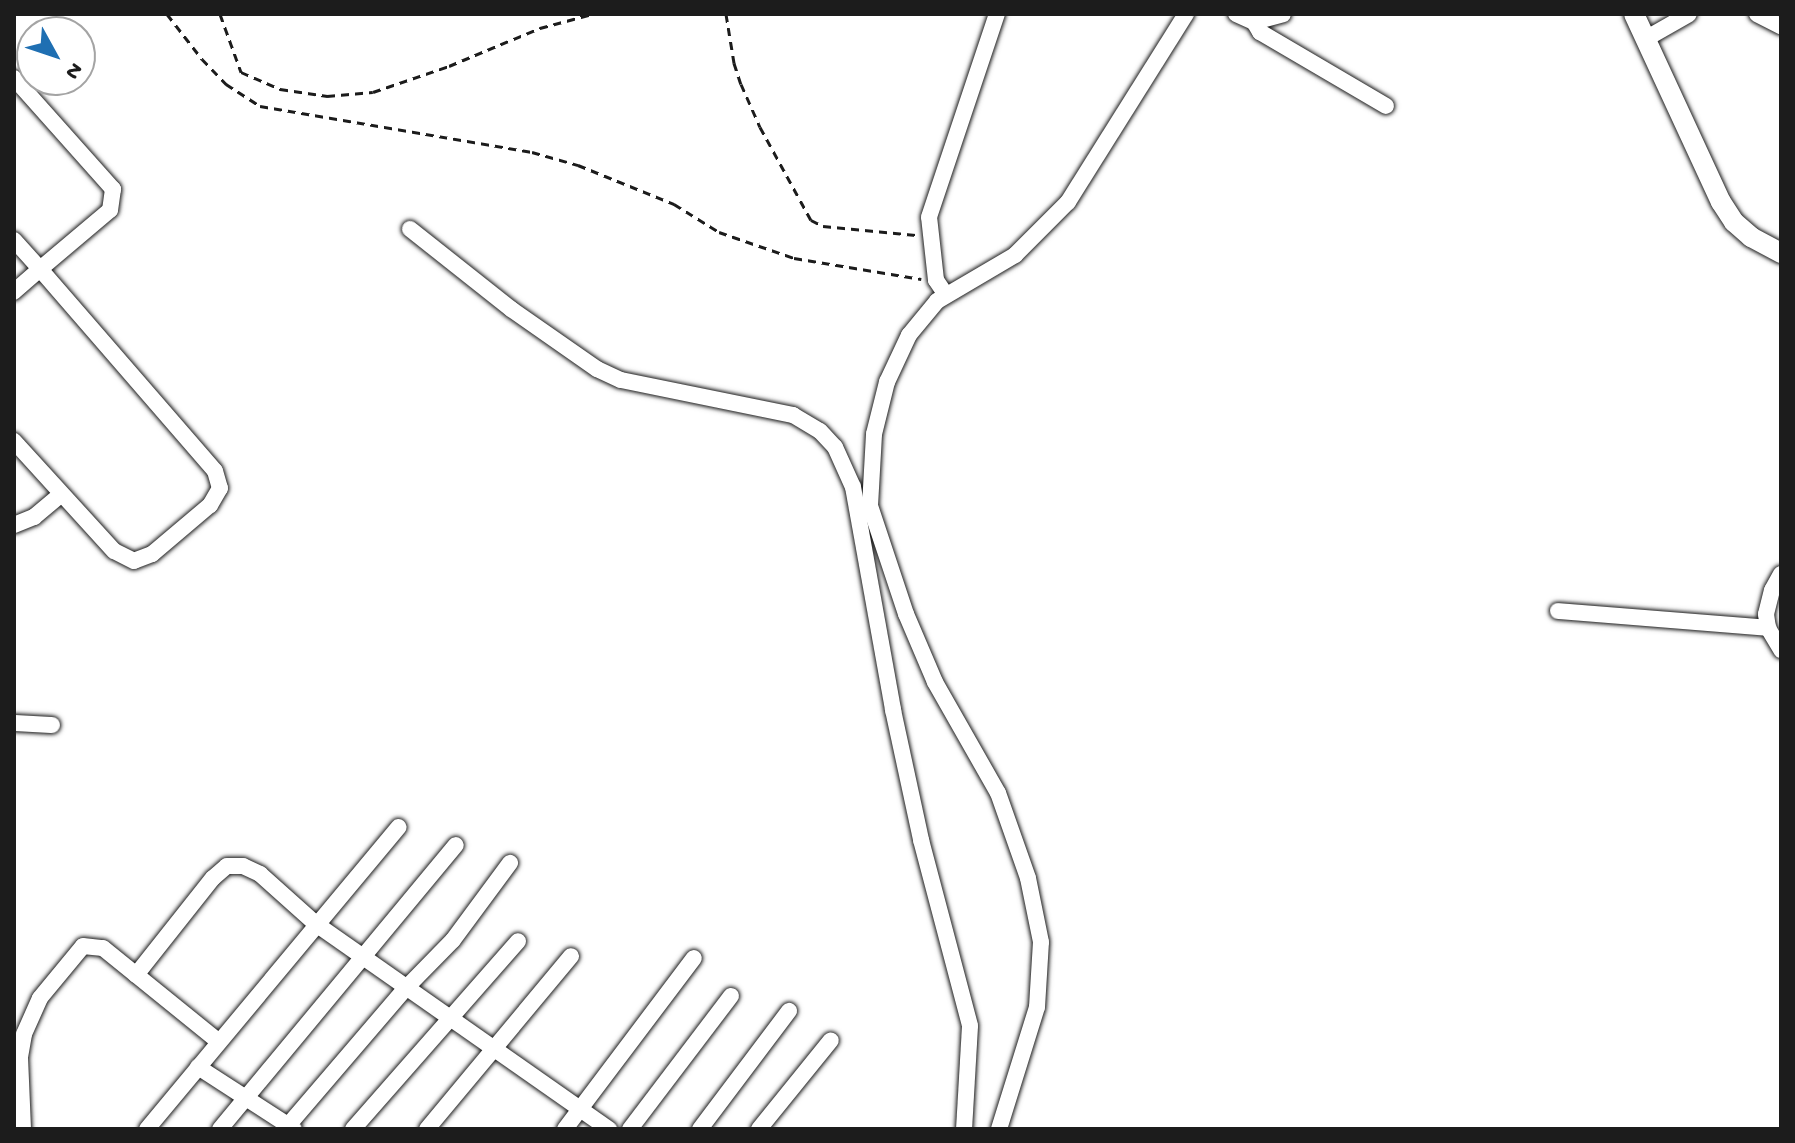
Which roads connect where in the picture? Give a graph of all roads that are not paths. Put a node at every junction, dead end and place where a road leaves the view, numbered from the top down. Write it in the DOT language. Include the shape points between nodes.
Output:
graph roads {
  1 [pos="997,14"];
  2 [pos="1186,14"];
  3 [pos="1236,14"];
  4 [pos="1283,14"];
  5 [pos="1634,14"];
  6 [pos="1689,14"];
  7 [pos="1757,14"];
  8 [pos="1254,22"];
  9 [pos="1781,26"];
  10 [pos="1647,38"];
  11 [pos="14,78"];
  12 [pos="1386,106"];
  13 [pos="410,229"];
  14 [pos="14,240"];
  15 [pos="1781,253"];
  16 [pos="40,269"];
  17 [pos="14,292"];
  18 [pos="946,295"];
  19 [pos="14,441"];
  20 [pos="61,494"];
  21 [pos="14,525"];
  22 [pos="1781,574"];
  23 [pos="1558,611"];
  24 [pos="1768,628"];
  25 [pos="1781,650"];
  26 [pos="14,723"];
  27 [pos="52,725"];
  28 [pos="399,827"];
  29 [pos="456,845"];
  30 [pos="510,863"];
  31 [pos="316,924"];
  32 [pos="518,941"];
  33 [pos="571,956"];
  34 [pos="364,958"];
  35 [pos="694,958"];
  36 [pos="136,975"];
  37 [pos="406,988"];
  38 [pos="731,996"];
  39 [pos="789,1011"];
  40 [pos="451,1019"];
  41 [pos="831,1040"];
  42 [pos="219,1042"];
  43 [pos="494,1049"];
  44 [pos="198,1067"];
  45 [pos="245,1098"];
  46 [pos="579,1109"];
  47 [pos="289,1128"];
  48 [pos="23,1129"];
  49 [pos="147,1129"];
  50 [pos="220,1129"];
  51 [pos="353,1129"];
  52 [pos="427,1129"];
  53 [pos="565,1129"];
  54 [pos="609,1129"];
  55 [pos="630,1129"];
  56 [pos="700,1129"];
  57 [pos="759,1129"];
  58 [pos="964,1129"];
  59 [pos="999,1129"];
  1 -- 18 [label="street" via="929,217 936,280"];
  2 -- 18 [label="street" via="1068,202 1015,255"];
  3 -- 8 [label="street"];
  4 -- 8 [label="street"];
  5 -- 10 [label="main road"];
  6 -- 10 [label="street"];
  7 -- 9 [label="street"];
  8 -- 12 [label="street" via="1260,32"];
  10 -- 15 [label="main road" via="1721,202 1751,237"];
  11 -- 16 [label="street" via="113,189 110,210"];
  13 -- 58 [label="street" via="597,369 621,380 793,415 835,447 853,487 918,825 970,1026"];
  14 -- 16 [label="street"];
  16 -- 17 [label="street"];
  16 -- 20 [label="street" via="215,471 220,488 210,505 152,554 134,561 114,551"];
  18 -- 59 [label="street" via="909,335 887,382 874,434 870,506 906,614 935,682 998,793 1028,878 1041,942 1037,1007"];
  19 -- 20 [label="street"];
  20 -- 21 [label="street" via="34,517"];
  22 -- 24 [label="street" via="1769,602"];
  23 -- 24 [label="street"];
  24 -- 25 [label="street"];
  26 -- 27 [label="street"];
  28 -- 31 [label="street"];
  29 -- 34 [label="street"];
  30 -- 37 [label="street" via="453,940"];
  31 -- 34 [label="street"];
  31 -- 36 [label="street" via="260,874 227,866"];
  31 -- 42 [label="street"];
  32 -- 40 [label="street"];
  33 -- 43 [label="street"];
  34 -- 37 [label="street"];
  34 -- 45 [label="street"];
  35 -- 46 [label="street"];
  36 -- 42 [label="street"];
  36 -- 48 [label="street" via="103,948 83,946 40,998 20,1057"];
  37 -- 40 [label="street"];
  37 -- 47 [label="street"];
  38 -- 55 [label="street"];
  39 -- 56 [label="street"];
  40 -- 43 [label="street"];
  40 -- 51 [label="street"];
  41 -- 57 [label="street"];
  42 -- 44 [label="street"];
  43 -- 46 [label="street"];
  43 -- 52 [label="street"];
  44 -- 45 [label="street"];
  44 -- 49 [label="street"];
  45 -- 47 [label="street"];
  45 -- 50 [label="street"];
  46 -- 53 [label="street"];
  46 -- 54 [label="street"];
}
